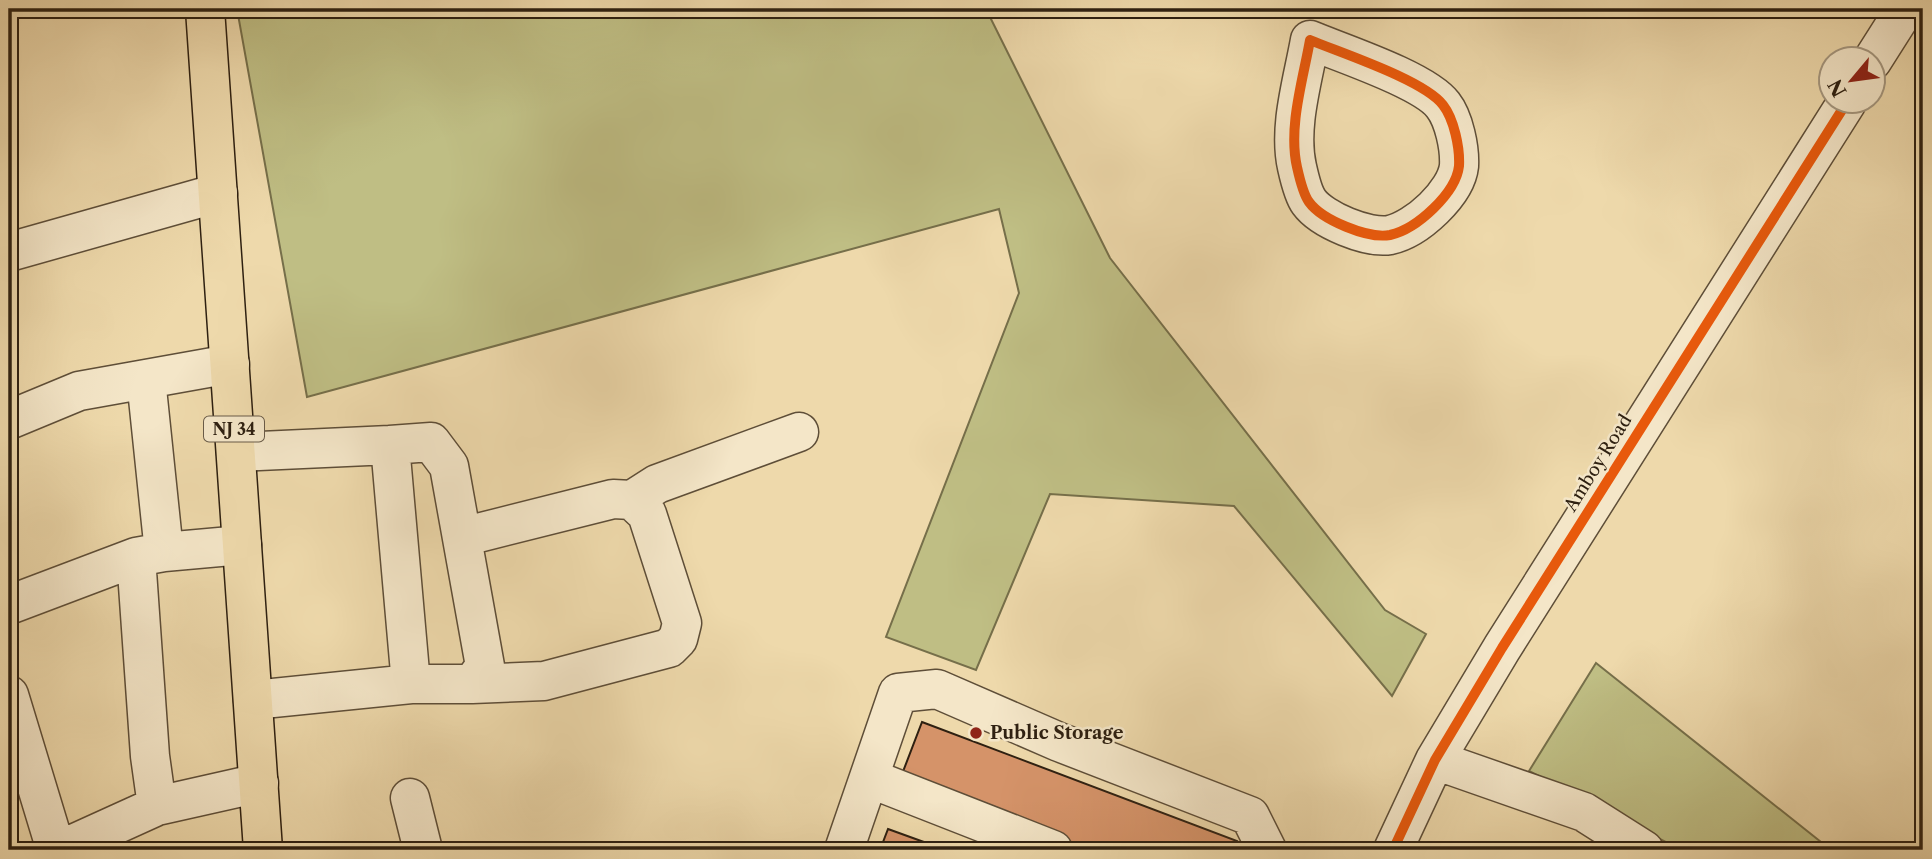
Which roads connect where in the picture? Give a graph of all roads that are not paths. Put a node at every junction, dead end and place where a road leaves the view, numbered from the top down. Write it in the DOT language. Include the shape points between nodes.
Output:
graph roads {
  1 [pos="205,9"];
  2 [pos="1905,9"];
  3 [pos="1312,25"];
  4 [pos="1882,46"];
  5 [pos="1838,116"];
  6 [pos="218,193"];
  7 [pos="9,252"];
  8 [pos="230,365"];
  9 [pos="146,379"];
  10 [pos="9,420"];
  11 [pos="799,432"];
  12 [pos="390,445"];
  13 [pos="236,452"];
  14 [pos="632,500"];
  15 [pos="462,537"];
  16 [pos="242,545"];
  17 [pos="150,554"];
  18 [pos="9,605"];
  19 [pos="411,684"];
  20 [pos="472,684"];
  21 [pos="9,695"];
  22 [pos="253,700"];
  23 [pos="1435,760"];
  24 [pos="869,778"];
  25 [pos="258,783"];
  26 [pos="410,798"];
  27 [pos="157,806"];
  28 [pos="58,850"];
  29 [pos="263,850"];
  30 [pos="423,850"];
  31 [pos="844,850"];
  32 [pos="1054,850"];
  33 [pos="1267,850"];
  34 [pos="1393,850"];
  35 [pos="1644,850"];
  1 -- 6 [label="main road, NJ 34"];
  2 -- 4 [label="street"];
  3 -- 3 [label="street" via="1295,144 1308,201 1334,222 1357,231 1390,235 1415,223 1450,187 1459,166 1451,118 1442,103 1411,82"];
  5 -- 23 [label="street, Amboy Road"];
  6 -- 7 [label="street"];
  6 -- 8 [label="main road, NJ 34"];
  8 -- 9 [label="street"];
  8 -- 13 [label="main road, NJ 34"];
  9 -- 10 [label="street" via="79,391"];
  9 -- 17 [label="street"];
  11 -- 14 [label="street" via="657,484"];
  12 -- 13 [label="street"];
  12 -- 15 [label="street" via="431,442 449,466"];
  12 -- 19 [label="street"];
  13 -- 16 [label="main road, NJ 34"];
  14 -- 15 [label="street" via="613,499"];
  14 -- 20 [label="street" via="647,514 682,623 678,639 669,648 544,681"];
  15 -- 20 [label="street" via="485,666"];
  16 -- 17 [label="street"];
  16 -- 22 [label="main road, NJ 34"];
  17 -- 18 [label="street"];
  17 -- 27 [label="street" via="150,756"];
  19 -- 20 [label="street"];
  19 -- 22 [label="street"];
  21 -- 28 [label="street"];
  22 -- 25 [label="main road, NJ 34"];
  23 -- 34 [label="street, Amboy Road"];
  23 -- 35 [label="street" via="1584,812"];
  24 -- 31 [label="street"];
  24 -- 32 [label="street"];
  24 -- 33 [label="street" via="898,693 937,689 1250,816"];
  25 -- 27 [label="street"];
  25 -- 29 [label="main road, NJ 34"];
  26 -- 30 [label="street"];
  27 -- 28 [label="street"];
}
